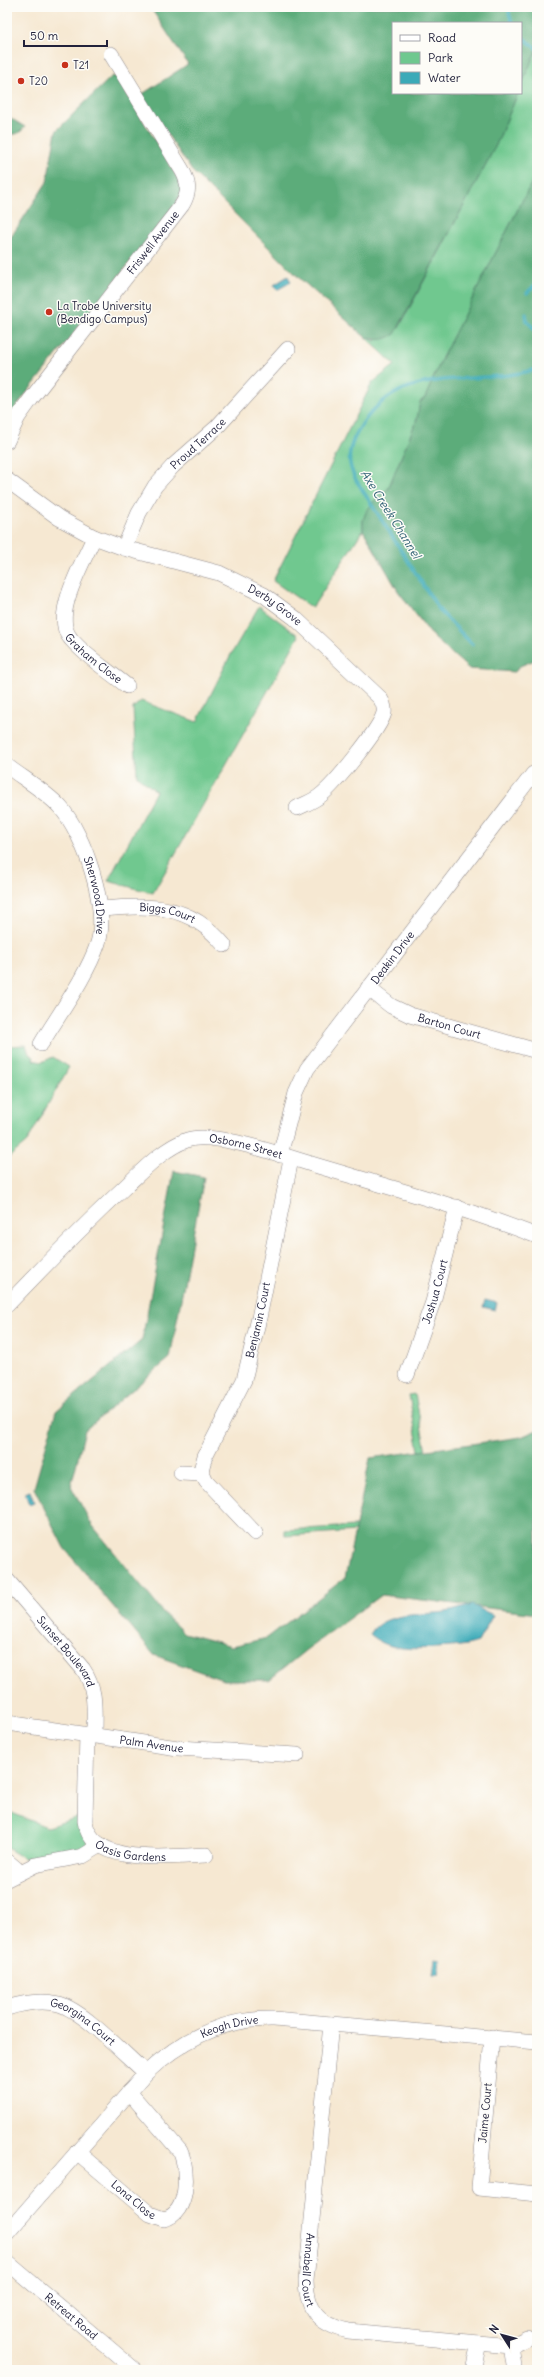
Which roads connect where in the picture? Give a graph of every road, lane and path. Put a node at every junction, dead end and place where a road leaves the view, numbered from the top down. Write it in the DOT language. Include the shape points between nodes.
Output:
graph roads {
  1 [pos="111,54"];
  2 [pos="288,349"];
  3 [pos="13,422"];
  4 [pos="7,441"];
  5 [pos="10,480"];
  6 [pos="94,537"];
  7 [pos="124,548"];
  8 [pos="127,686"];
  9 [pos="7,766"];
  10 [pos="533,774"];
  11 [pos="296,808"];
  12 [pos="101,909"];
  13 [pos="224,945"];
  14 [pos="368,988"];
  15 [pos="41,1044"];
  16 [pos="537,1051"];
  17 [pos="285,1157"];
  18 [pos="457,1207"];
  19 [pos="537,1236"];
  20 [pos="7,1305"];
  21 [pos="406,1375"];
  22 [pos="181,1473"];
  23 [pos="201,1474"];
  24 [pos="255,1533"];
  25 [pos="7,1580"];
  26 [pos="7,1723"];
  27 [pos="91,1735"];
  28 [pos="297,1755"];
  29 [pos="101,1845"];
  30 [pos="206,1855"];
  31 [pos="7,1861"];
  32 [pos="13,1875"];
  33 [pos="7,2008"];
  34 [pos="331,2024"];
  35 [pos="492,2037"];
  36 [pos="537,2042"];
  37 [pos="146,2072"];
  38 [pos="129,2092"];
  39 [pos="77,2152"];
  40 [pos="537,2194"];
  41 [pos="7,2233"];
  42 [pos="7,2262"];
  43 [pos="527,2338"];
  44 [pos="479,2343"];
  45 [pos="511,2346"];
  46 [pos="514,2364"];
  47 [pos="135,2370"];
  48 [pos="473,2370"];
  1 -- 3 [label="street, Friswell Avenue" via="182,170 188,192 182,205"];
  2 -- 7 [label="street, Proud Terrace" via="217,427 173,466 156,486 139,513"];
  3 -- 4 [label="street, Friswell Avenue"];
  5 -- 6 [label="street, Derby Grove" via="59,518"];
  6 -- 7 [label="street, Derby Grove"];
  6 -- 8 [label="street, Graham Close" via="67,599 63,622 71,640"];
  7 -- 11 [label="street, Derby Grove" via="219,573 264,595 295,618 380,698 384,712 374,732 330,787 312,802"];
  9 -- 12 [label="street, Sherwood Drive" via="52,800 69,818 82,841"];
  10 -- 14 [label="street, Deakin Drive"];
  12 -- 13 [label="street, Biggs Court" via="157,907 172,910 208,929"];
  12 -- 15 [label="street, Sherwood Drive" via="101,931 90,961"];
  14 -- 16 [label="street, Barton Court" via="391,1006 410,1015"];
  14 -- 17 [label="street, Deakin Drive" via="307,1068 300,1081"];
  17 -- 18 [label="street, Osborne Street"];
  17 -- 20 [label="street, Osborne Street" via="212,1138 188,1140 176,1146 148,1166 105,1205"];
  17 -- 23 [label="street, Benjamin Court" via="259,1318 244,1380 205,1456"];
  18 -- 19 [label="street, Osborne Street"];
  18 -- 21 [label="street, Joshua Court" via="432,1302"];
  22 -- 23 [label="street"];
  23 -- 24 [label="street"];
  25 -- 27 [label="street, Sunset Boulevard" via="83,1669 91,1682 94,1690"];
  26 -- 27 [label="street, Palm Avenue"];
  27 -- 28 [label="street, Palm Avenue" via="178,1748"];
  27 -- 29 [label="street, Oasis Gardens" via="85,1821 89,1834"];
  29 -- 30 [label="street, Oasis Gardens" via="113,1852 131,1856"];
  29 -- 32 [label="street" via="83,1856 35,1865"];
  31 -- 32 [label="street"];
  33 -- 37 [label="street, Georgina Court" via="41,2002 69,2008"];
  34 -- 35 [label="street, Keogh Drive"];
  34 -- 37 [label="street, Keogh Drive" via="274,2018 253,2018 234,2022 193,2038"];
  34 -- 44 [label="street, Annabell Court" via="306,2281 310,2304 321,2319 348,2331"];
  35 -- 36 [label="street, Keogh Drive"];
  35 -- 40 [label="street, Jaime Court" via="478,2188"];
  37 -- 38 [label="street, Keogh Drive"];
  38 -- 39 [label="street, Keogh Drive"];
  38 -- 39 [label="street, Lona Close" via="180,2151 184,2160 186,2170 182,2200 176,2214 164,2219 150,2214"];
  39 -- 41 [label="street, Keogh Drive"];
  42 -- 47 [label="street, Retreat Road"];
  43 -- 45 [label="street"];
  44 -- 45 [label="street, Annabell Court"];
  44 -- 48 [label="street"];
  45 -- 46 [label="street"];
}
